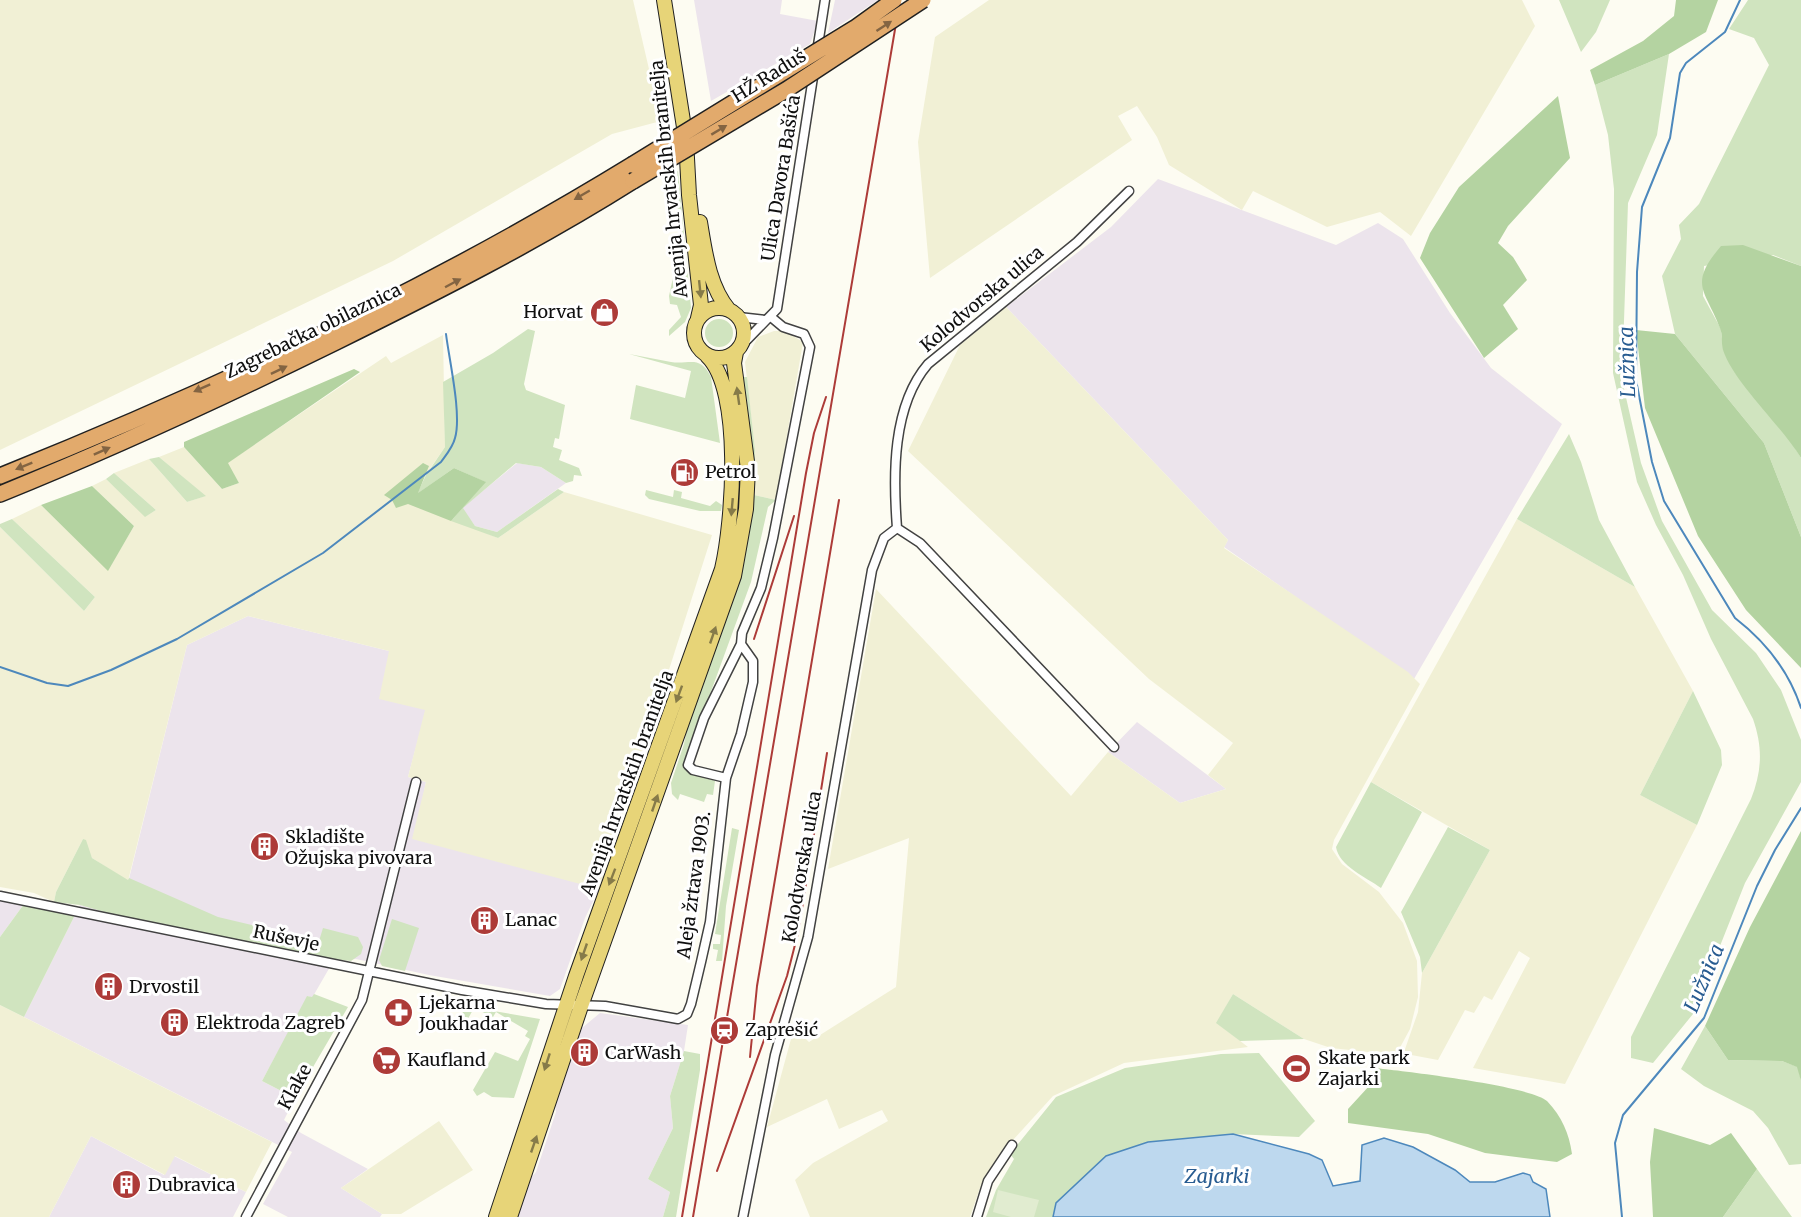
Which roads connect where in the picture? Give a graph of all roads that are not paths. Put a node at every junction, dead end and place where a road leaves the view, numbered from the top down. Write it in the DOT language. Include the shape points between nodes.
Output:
graph roads {
  1 [pos="664,0"];
  2 [pos="673,0"];
  3 [pos="825,0"];
  4 [pos="894,0"];
  5 [pos="923,0"];
  6 [pos="632,165"];
  7 [pos="633,181"];
  8 [pos="1129,191"];
  9 [pos="734,313"];
  10 [pos="698,318"];
  11 [pos="768,318"];
  12 [pos="738,349"];
  13 [pos="707,356"];
  14 [pos="0,476"];
  15 [pos="0,494"];
  16 [pos="897,528"];
  17 [pos="741,644"];
  18 [pos="1114,747"];
  19 [pos="726,778"];
  20 [pos="417,782"];
  21 [pos="0,896"];
  22 [pos="369,972"];
  23 [pos="566,1006"];
  24 [pos="581,1006"];
  25 [pos="1012,1145"];
  26 [pos="246,1217"];
  27 [pos="496,1217"];
  28 [pos="510,1217"];
  29 [pos="743,1217"];
  30 [pos="977,1217"];
  1 -- 10 [label="main road, Avenija hrvatskih branitelja, one-way" via="686,140 701,305"];
  2 -- 9 [label="main road, Avenija hrvatskih branitelja" via="693,127 702,235 718,296"];
  3 -- 11 [label="street, Ulica Davora Bašića" via="777,309"];
  4 -- 6 [label="highway, HŽ Raduš, bridge"];
  7 -- 5 [label="highway, HŽ Raduš, one-way, bridge" via="786,90"];
  6 -- 14 [label="highway, Zagrebačka obilaznica, one-way" via="385,301 85,442"];
  15 -- 7 [label="highway, Zagrebačka obilaznica, one-way" via="252,383 396,312 516,250"];
  8 -- 16 [label="street, Kolodvorska ulica" via="1077,242 916,378 902,417 895,468"];
  9 -- 10 [label="main road" via="709,309"];
  9 -- 11 [label="street"];
  9 -- 12 [label="main road" via="744,331"];
  10 -- 13 [label="main road" via="695,341"];
  11 -- 12 [label="street, Ulica Davora Bašića"];
  11 -- 17 [label="street" via="804,334 810,347 773,538"];
  12 -- 13 [label="main road" via="722,358"];
  24 -- 12 [label="main road, Avenija hrvatskih branitelja, one-way" via="734,576 746,509 748,469 734,363"];
  13 -- 23 [label="main road, Avenija hrvatskih branitelja, one-way" via="719,372 732,453 733,504 727,550"];
  16 -- 18 [label="street" via="920,543"];
  16 -- 29 [label="street, Kolodvorska ulica" via="884,538 872,570 808,937 775,1055"];
  17 -- 19 [label="street, Aleja žrtava 1903." via="754,668 750,699"];
  17 -- 19 [label="street" via="704,718 688,765 693,770"];
  19 -- 24 [label="street, Aleja žrtava 1903." via="710,922 687,1014 670,1019 605,1006"];
  20 -- 22 [label="street, Klake"];
  21 -- 22 [label="street, Ruševje"];
  22 -- 23 [label="street, Ruševje"];
  22 -- 26 [label="street, Klake" via="360,1005"];
  23 -- 24 [label="street, Aleja žrtava 1903."];
  23 -- 27 [label="main road, Avenija hrvatskih branitelja, one-way"];
  28 -- 24 [label="main road, Avenija hrvatskih branitelja, one-way"];
  25 -- 30 [label="street" via="988,1181"];
}
